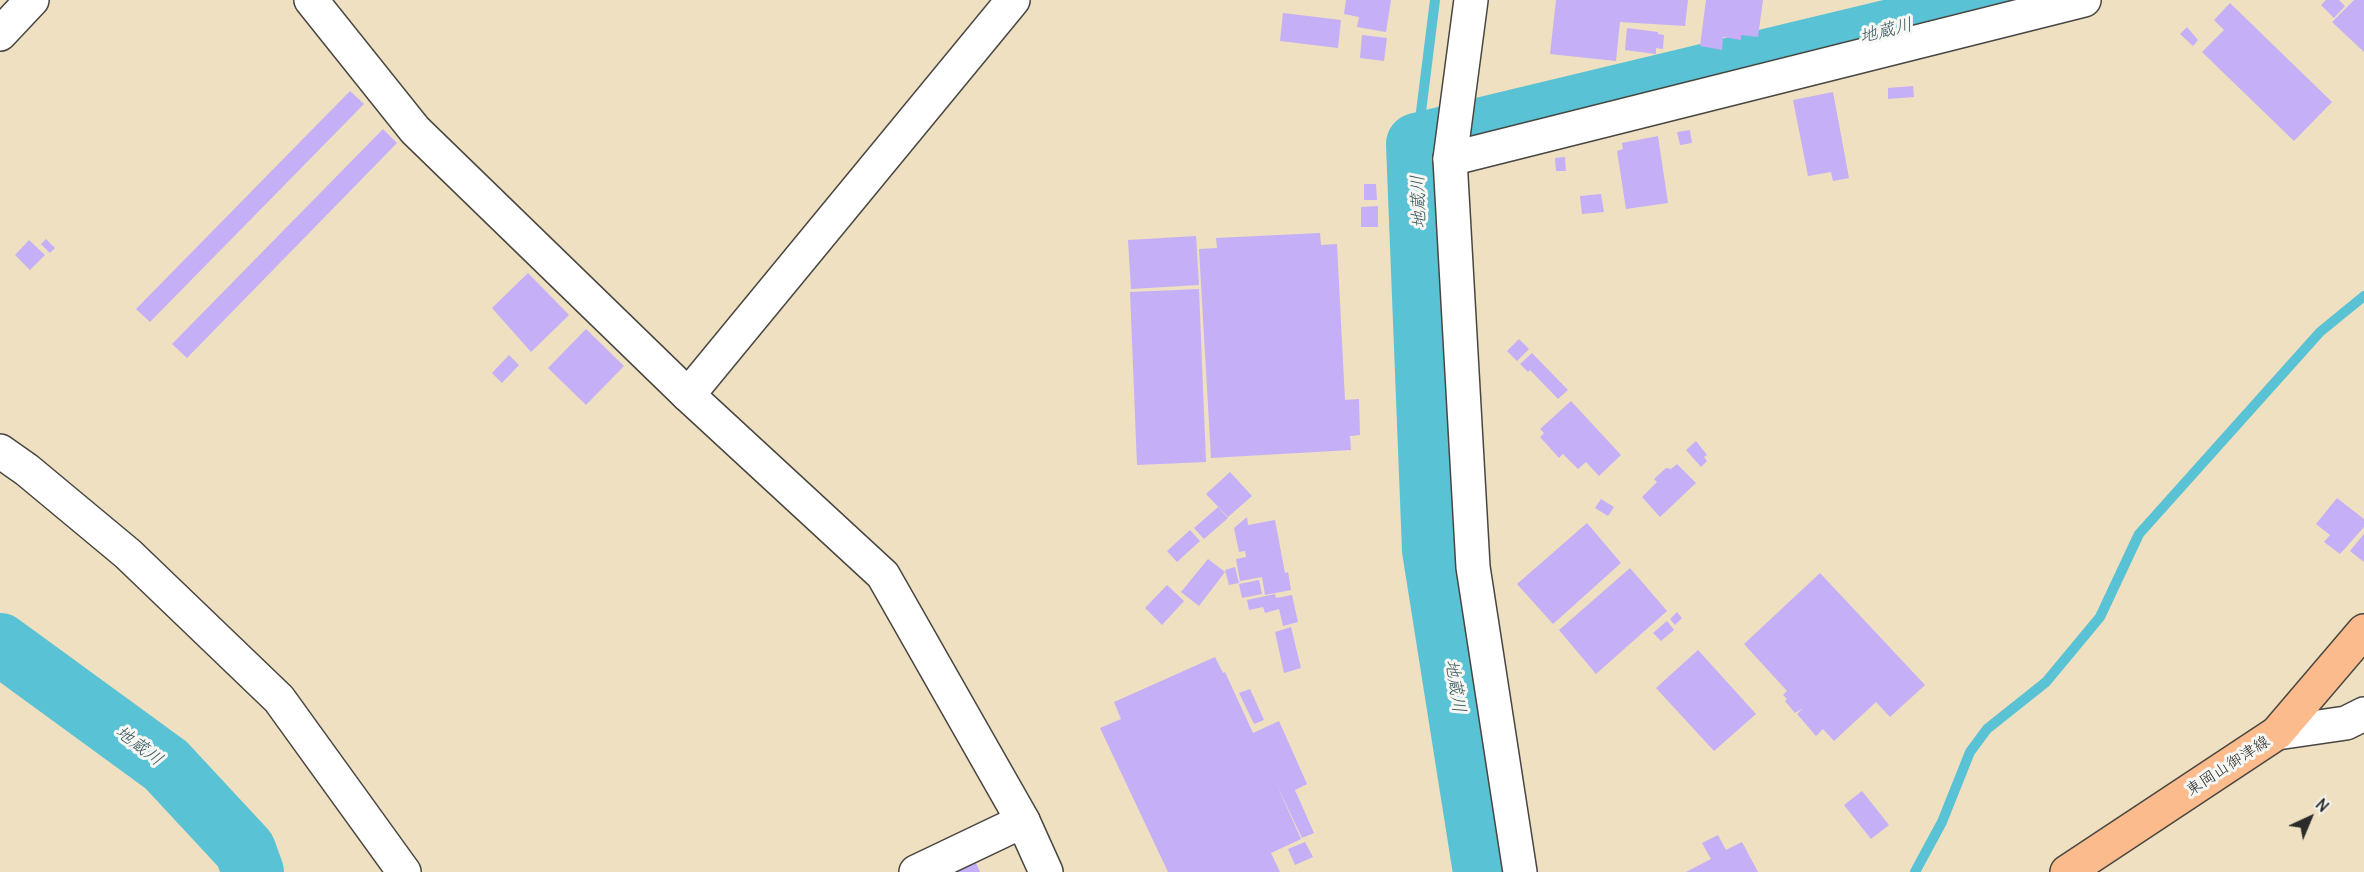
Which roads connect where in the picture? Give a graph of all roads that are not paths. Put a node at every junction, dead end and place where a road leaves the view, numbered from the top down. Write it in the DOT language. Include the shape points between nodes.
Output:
graph roads {
  1 [pos="32,0"];
  2 [pos="311,0"];
  3 [pos="1013,0"];
  4 [pos="1471,0"];
  5 [pos="2084,0"];
  6 [pos="0,34"];
  7 [pos="1450,159"];
  8 [pos="688,395"];
  9 [pos="0,451"];
  10 [pos="2364,631"];
  11 [pos="2364,714"];
  12 [pos="2277,733"];
  13 [pos="1023,821"];
  14 [pos="404,872"];
  15 [pos="916,872"];
  16 [pos="1046,872"];
  17 [pos="1520,872"];
  18 [pos="2067,872"];
  1 -- 6 [label="street"];
  2 -- 8 [label="street" via="415,130"];
  3 -- 8 [label="street"];
  4 -- 7 [label="street"];
  5 -- 7 [label="street"];
  7 -- 17 [label="street" via="1473,567"];
  8 -- 13 [label="street" via="883,575"];
  9 -- 14 [label="street" via="128,554 279,699"];
  10 -- 12 [label="main road, 東岡山御津線"];
  11 -- 12 [label="street" via="2346,723"];
  12 -- 18 [label="main road, 東岡山御津線"];
  13 -- 15 [label="street"];
  13 -- 16 [label="street"];
}
